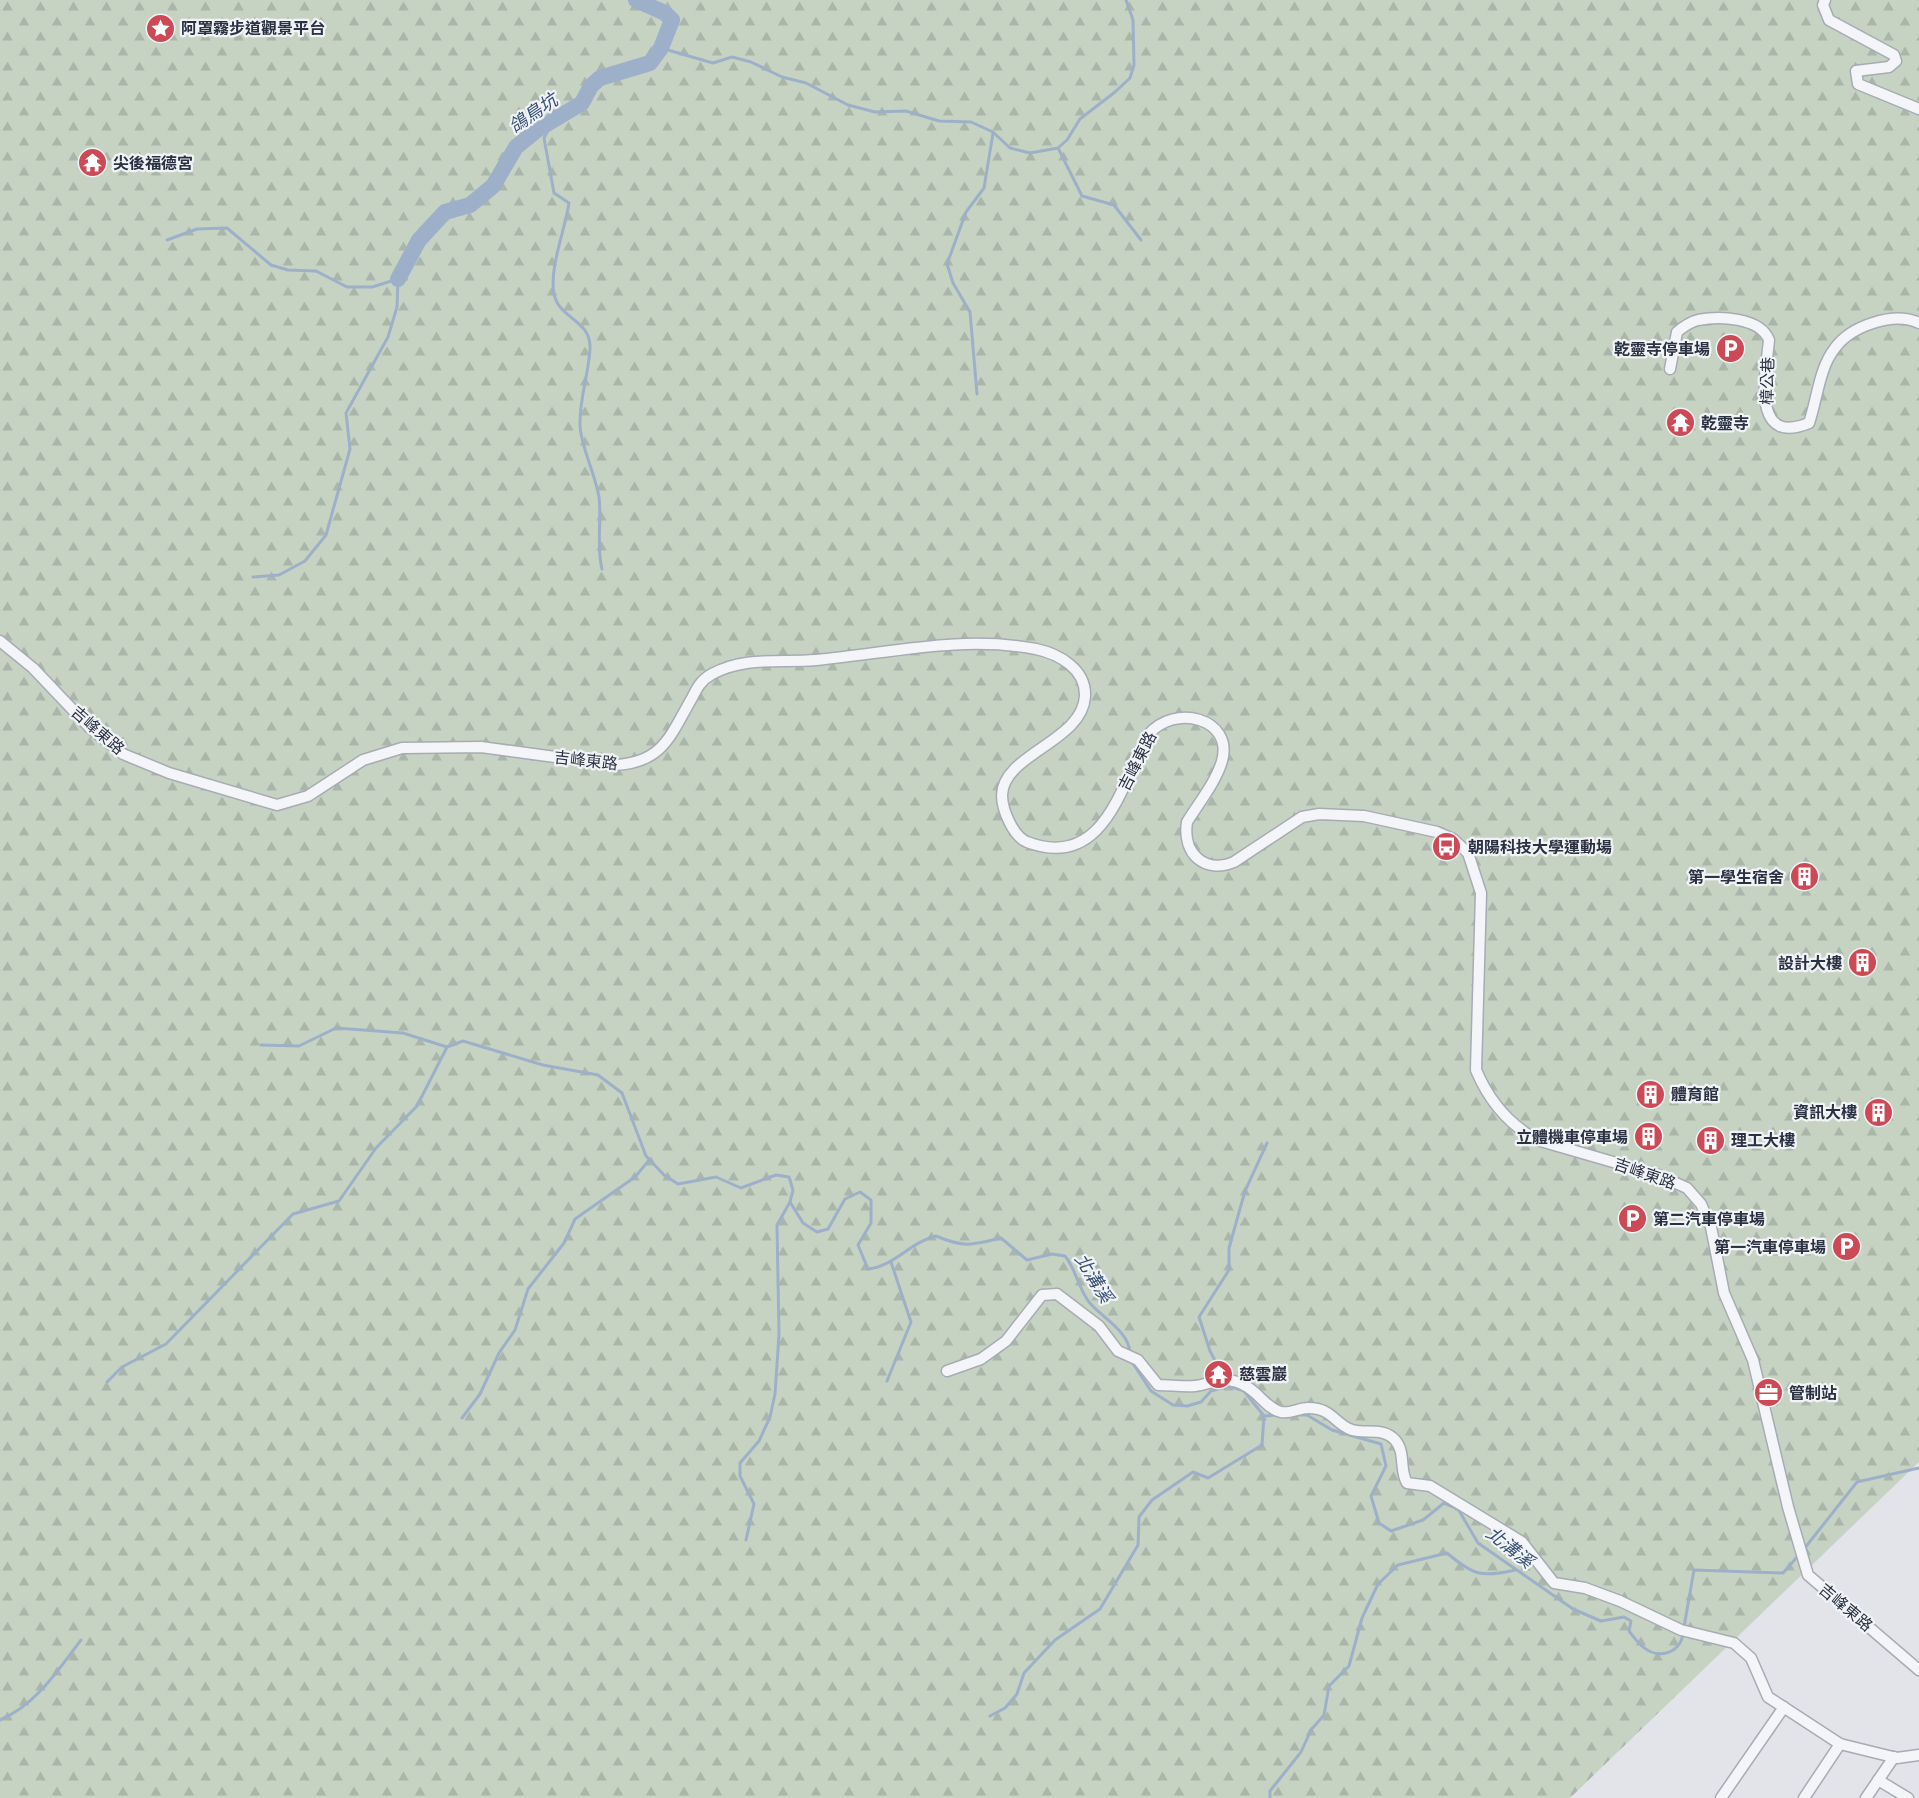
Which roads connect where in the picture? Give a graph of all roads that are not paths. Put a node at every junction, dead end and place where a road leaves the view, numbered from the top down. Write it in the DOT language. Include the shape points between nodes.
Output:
graph roads {
  1 [pos="1825,0"];
  2 [pos="1919,109"];
  3 [pos="1919,323"];
  4 [pos="1670,369"];
  5 [pos="0,641"];
  6 [pos="947,1371"];
  7 [pos="1919,1670"];
  8 [pos="1784,1707"];
  9 [pos="1840,1744"];
  10 [pos="1919,1755"];
  11 [pos="1894,1757"];
  12 [pos="1878,1780"];
  13 [pos="1721,1798"];
  14 [pos="1804,1798"];
  15 [pos="1866,1798"];
  16 [pos="1908,1798"];
  1 -- 2 [label="street" via="1829,20 1894,55 1896,61 1889,68 1856,71 1858,84"];
  3 -- 4 [label="street, 樟公巷" via="1908,318 1875,321 1835,347 1809,423 1798,428 1774,424 1767,413 1769,340 1765,331 1748,321 1698,320 1687,325 1677,332"];
  5 -- 7 [label="street, 吉峰東路" via="33,668 91,729 123,754 169,773 277,805 308,796 363,760 402,748 481,747 614,765 633,764 655,756 701,682 743,661 815,660 938,644 1011,645 1042,651 1073,666 1082,679 1085,695 1082,710 1072,725 1008,778 1002,794 1005,810 1012,828 1024,840 1042,847 1058,847 1092,837 1113,811 1148,735 1157,725 1176,717 1206,722 1218,734 1222,746 1222,760 1187,822 1185,833 1187,846 1208,866 1234,862 1302,817 1319,814 1364,816 1453,839 1468,853 1481,893 1476,1070 1482,1085 1500,1112 1537,1140 1658,1176 1687,1188 1701,1204 1711,1227 1724,1293 1753,1360 1808,1575"];
  6 -- 8 [label="street" via="981,1359 1006,1341 1042,1295 1057,1294 1099,1326 1118,1351 1138,1360 1158,1385 1197,1386 1223,1380 1246,1384 1282,1413 1308,1408 1331,1413 1353,1430 1387,1432 1402,1452 1407,1483 1430,1486 1522,1542 1554,1583 1585,1588 1685,1631 1734,1643 1751,1658 1768,1697"];
  8 -- 9 [label="street"];
  8 -- 13 [label="street"];
  9 -- 11 [label="street"];
  9 -- 14 [label="street"];
  10 -- 11 [label="street"];
  11 -- 12 [label="street"];
  12 -- 15 [label="street"];
  12 -- 16 [label="street"];
}
